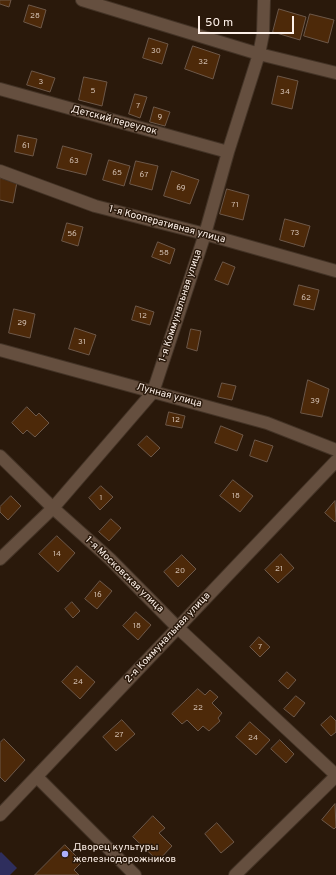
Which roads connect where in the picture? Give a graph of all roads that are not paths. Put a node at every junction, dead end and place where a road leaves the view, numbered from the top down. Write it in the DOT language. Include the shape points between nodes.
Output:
graph roads {
  1 [pos="82,0"];
  2 [pos="264,0"];
  3 [pos="260,54"];
  4 [pos="336,73"];
  5 [pos="0,89"];
  6 [pos="228,152"];
  7 [pos="0,171"];
  8 [pos="205,234"];
  9 [pos="336,271"];
  10 [pos="0,350"];
  11 [pos="153,392"];
  12 [pos="336,450"];
  13 [pos="0,456"];
  14 [pos="336,461"];
  15 [pos="53,508"];
  16 [pos="0,560"];
  17 [pos="177,627"];
  18 [pos="336,776"];
  19 [pos="37,777"];
  20 [pos="5,801"];
  21 [pos="0,815"];
  22 [pos="135,875"];
  23 [pos="235,875"];
  1 -- 3 [label="street"];
  2 -- 3 [label="street, 1-я Коммунальная улица"];
  3 -- 4 [label="street"];
  3 -- 6 [label="street, 1-я Коммунальная улица"];
  5 -- 6 [label="street, Детский переулок"];
  6 -- 8 [label="street, 1-я Коммунальная улица"];
  7 -- 8 [label="street, 1-я Кооперативная улица" via="95,206"];
  8 -- 9 [label="street, 1-я Кооперативная улица"];
  8 -- 11 [label="street, 1-я Коммунальная улица"];
  10 -- 11 [label="street, Лунная улица"];
  11 -- 12 [label="street, Лунная улица" via="268,423"];
  11 -- 15 [label="street, 1-я Коммунальная улица"];
  13 -- 15 [label="street, 1-я Московская улица"];
  14 -- 17 [label="street, 2-я Коммунальная улица"];
  15 -- 16 [label="street, 1-я Коммунальная улица"];
  15 -- 17 [label="street, 1-я Московская улица" via="110,559"];
  17 -- 18 [label="street, 1-я Московская улица"];
  17 -- 19 [label="street, 2-я Коммунальная улица"];
  18 -- 23 [label="street"];
  19 -- 20 [label="street, 2-я Коммунальная улица"];
  19 -- 22 [label="street"];
  20 -- 21 [label="street, 2-я Коммунальная улица"];
}
